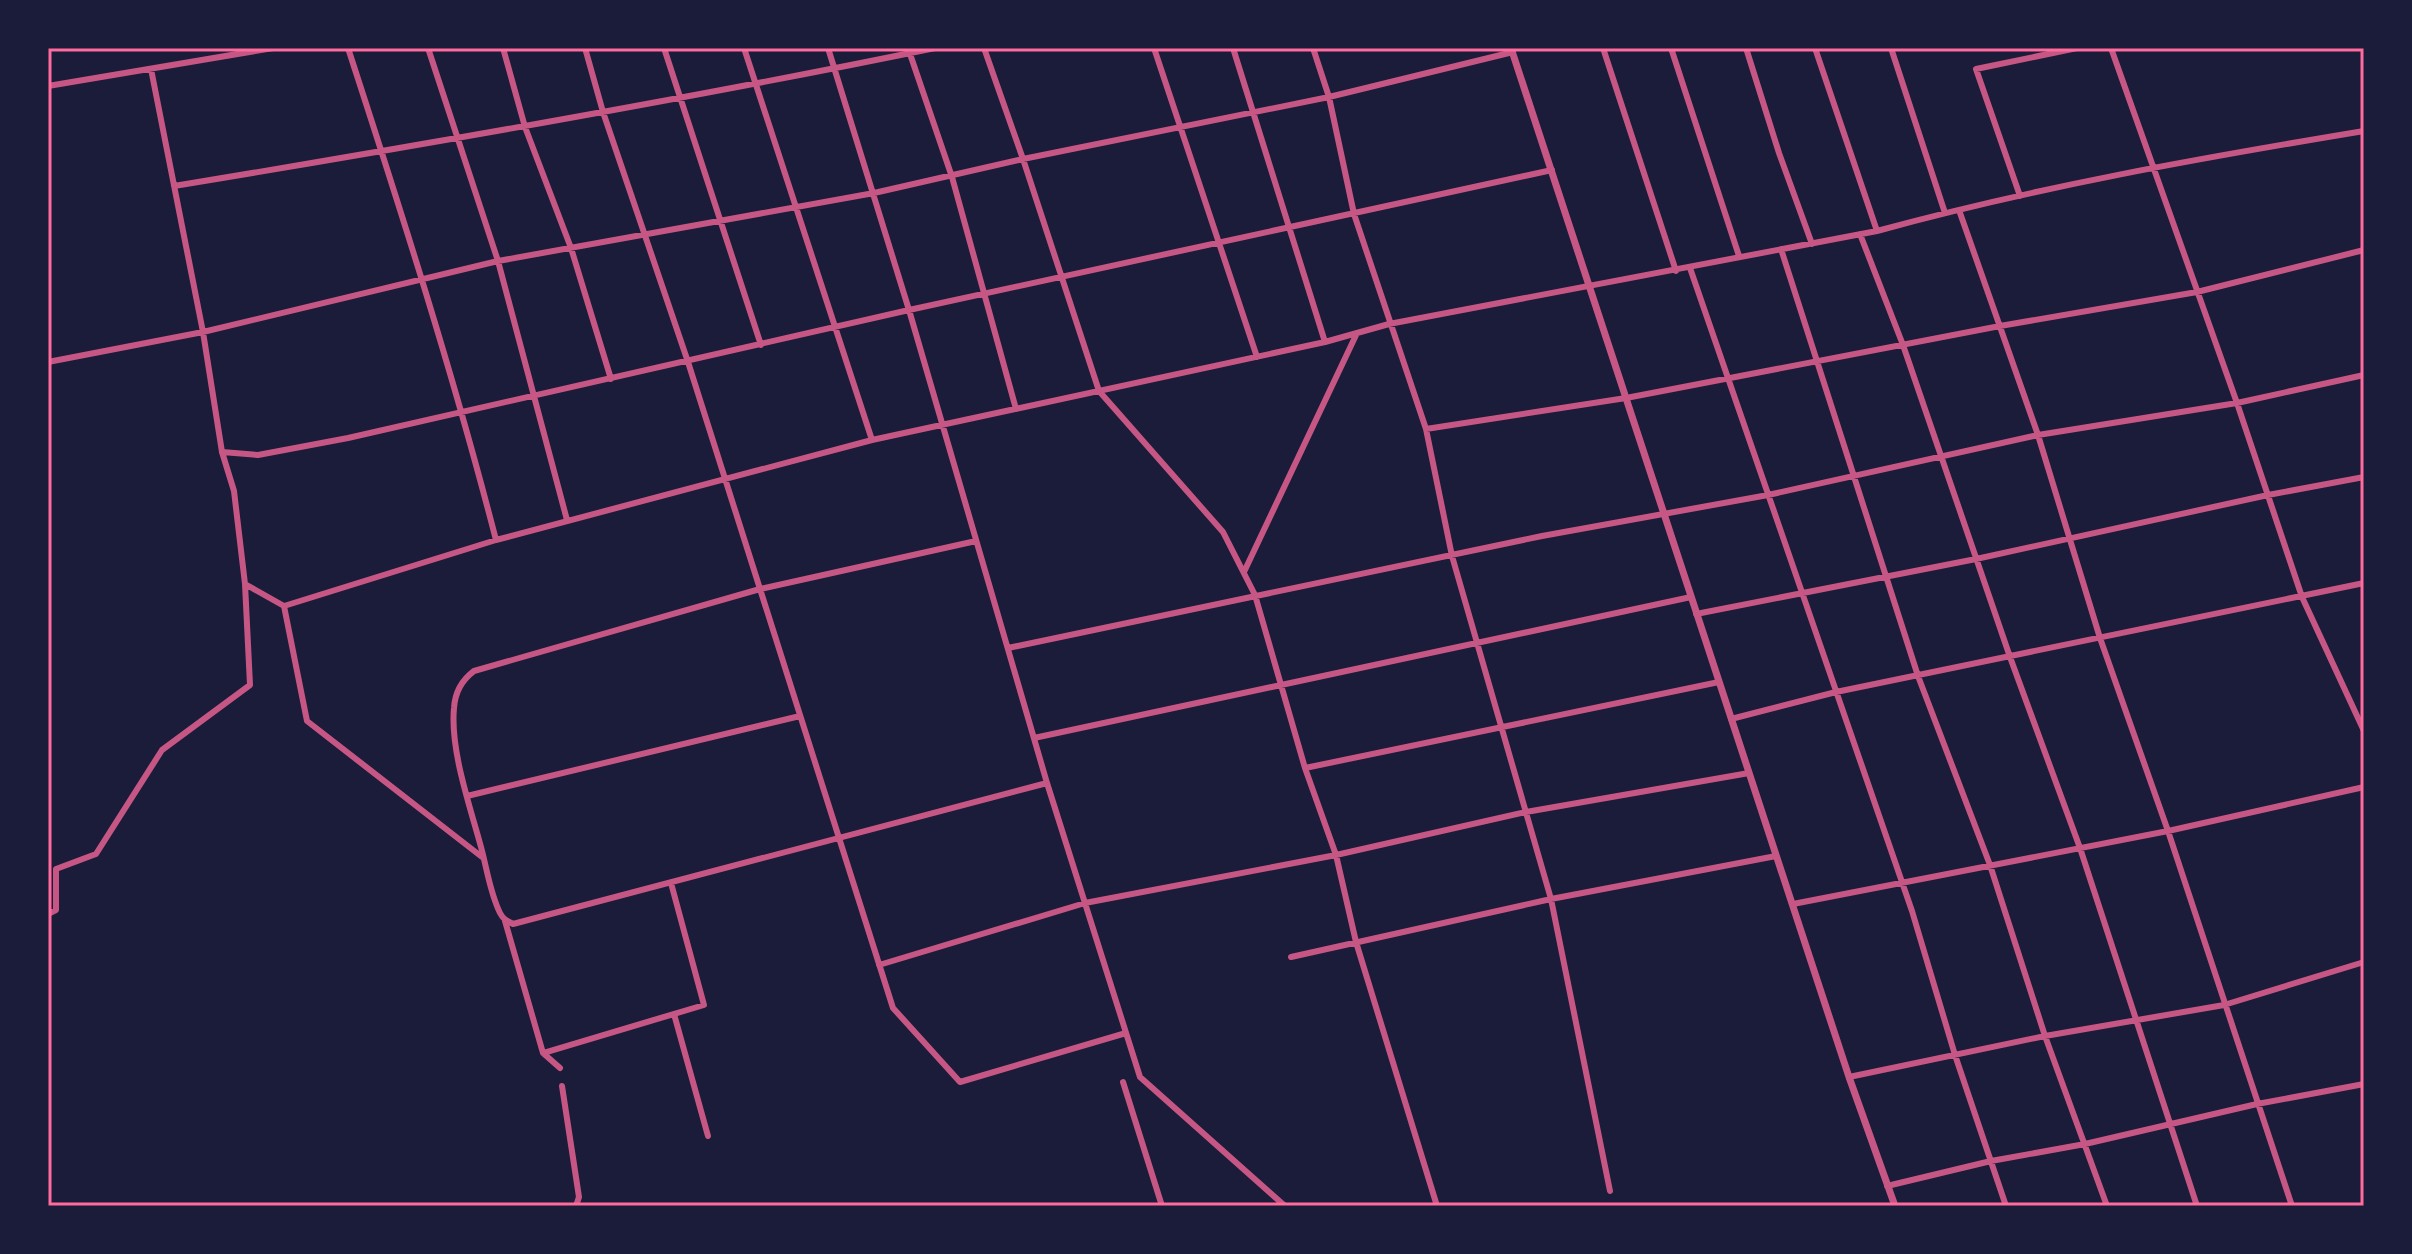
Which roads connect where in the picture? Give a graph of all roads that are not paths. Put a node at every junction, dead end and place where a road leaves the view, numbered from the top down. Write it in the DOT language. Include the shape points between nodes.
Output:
graph roads {
  1 [pos="273,48"];
  2 [pos="348,48"];
  3 [pos="428,48"];
  4 [pos="503,48"];
  5 [pos="585,48"];
  6 [pos="664,48"];
  7 [pos="744,48"];
  8 [pos="828,48"];
  9 [pos="935,48"];
  10 [pos="984,48"];
  11 [pos="1154,48"];
  12 [pos="1233,48"];
  13 [pos="1313,48"];
  14 [pos="1603,48"];
  15 [pos="1671,48"];
  16 [pos="1746,48"];
  17 [pos="1815,48"];
  18 [pos="1891,48"];
  19 [pos="2077,48"];
  20 [pos="2111,48"];
  21 [pos="1512,50"];
  22 [pos="908,51"];
  23 [pos="151,69"];
  24 [pos="835,69"];
  25 [pos="755,85"];
  26 [pos="48,86"];
  27 [pos="1329,97"];
  28 [pos="681,99"];
  29 [pos="603,112"];
  30 [pos="1253,113"];
  31 [pos="525,127"];
  32 [pos="1179,129"];
  33 [pos="2364,131"];
  34 [pos="458,139"];
  35 [pos="381,152"];
  36 [pos="1023,159"];
  37 [pos="2155,169"];
  38 [pos="1552,170"];
  39 [pos="952,177"];
  40 [pos="174,186"];
  41 [pos="874,193"];
  42 [pos="2020,196"];
  43 [pos="796,209"];
  44 [pos="1959,210"];
  45 [pos="1945,213"];
  46 [pos="1354,214"];
  47 [pos="722,221"];
  48 [pos="1291,227"];
  49 [pos="1877,231"];
  50 [pos="1860,234"];
  51 [pos="645,235"];
  52 [pos="1219,243"];
  53 [pos="1812,244"];
  54 [pos="571,248"];
  55 [pos="1781,249"];
  56 [pos="2364,250"];
  57 [pos="1739,256"];
  58 [pos="498,261"];
  59 [pos="1690,268"];
  60 [pos="1676,271"];
  61 [pos="1061,277"];
  62 [pos="424,279"];
  63 [pos="1590,285"];
  64 [pos="2197,292"];
  65 [pos="984,294"];
  66 [pos="909,310"];
  67 [pos="1389,324"];
  68 [pos="2000,326"];
  69 [pos="835,327"];
  70 [pos="203,332"];
  71 [pos="1357,333"];
  72 [pos="1325,342"];
  73 [pos="761,345"];
  74 [pos="1903,345"];
  75 [pos="1257,357"];
  76 [pos="48,362"];
  77 [pos="688,362"];
  78 [pos="1817,362"];
  79 [pos="2364,375"];
  80 [pos="611,379"];
  81 [pos="1728,379"];
  82 [pos="1099,391"];
  83 [pos="534,397"];
  84 [pos="1626,398"];
  85 [pos="2237,403"];
  86 [pos="1016,409"];
  87 [pos="463,412"];
  88 [pos="943,425"];
  89 [pos="1426,429"];
  90 [pos="2038,435"];
  91 [pos="872,440"];
  92 [pos="222,452"];
  93 [pos="1941,457"];
  94 [pos="1854,476"];
  95 [pos="2364,477"];
  96 [pos="725,478"];
  97 [pos="1768,495"];
  98 [pos="2268,495"];
  99 [pos="1665,515"];
  100 [pos="567,520"];
  101 [pos="2070,539"];
  102 [pos="496,540"];
  103 [pos="976,541"];
  104 [pos="1452,556"];
  105 [pos="1976,559"];
  106 [pos="1244,573"];
  107 [pos="1886,577"];
  108 [pos="2364,583"];
  109 [pos="245,584"];
  110 [pos="760,589"];
  111 [pos="1802,594"];
  112 [pos="1255,595"];
  113 [pos="1691,597"];
  114 [pos="2302,597"];
  115 [pos="284,606"];
  116 [pos="1696,614"];
  117 [pos="2100,638"];
  118 [pos="1477,643"];
  119 [pos="1008,648"];
  120 [pos="2010,657"];
  121 [pos="1918,676"];
  122 [pos="1719,682"];
  123 [pos="1281,684"];
  124 [pos="1836,692"];
  125 [pos="800,716"];
  126 [pos="1731,719"];
  127 [pos="1502,727"];
  128 [pos="2364,731"];
  129 [pos="1034,738"];
  130 [pos="1305,768"];
  131 [pos="1749,773"];
  132 [pos="1047,783"];
  133 [pos="2364,787"];
  134 [pos="467,796"];
  135 [pos="1526,812"];
  136 [pos="2168,831"];
  137 [pos="840,839"];
  138 [pos="2080,848"];
  139 [pos="1336,855"];
  140 [pos="1776,856"];
  141 [pos="484,859"];
  142 [pos="1990,865"];
  143 [pos="1902,882"];
  144 [pos="671,883"];
  145 [pos="1551,899"];
  146 [pos="1085,903"];
  147 [pos="1793,904"];
  148 [pos="48,914"];
  149 [pos="505,921"];
  150 [pos="1356,942"];
  151 [pos="1291,957"];
  152 [pos="2364,962"];
  153 [pos="879,965"];
  154 [pos="2224,1005"];
  155 [pos="674,1014"];
  156 [pos="2136,1020"];
  157 [pos="1126,1033"];
  158 [pos="2045,1036"];
  159 [pos="543,1053"];
  160 [pos="1955,1055"];
  161 [pos="560,1068"];
  162 [pos="1849,1077"];
  163 [pos="1123,1082"];
  164 [pos="2364,1084"];
  165 [pos="562,1086"];
  166 [pos="2257,1104"];
  167 [pos="2171,1125"];
  168 [pos="708,1136"];
  169 [pos="2085,1144"];
  170 [pos="1991,1161"];
  171 [pos="1887,1186"];
  172 [pos="1610,1191"];
  173 [pos="576,1206"];
  174 [pos="1162,1206"];
  175 [pos="1285,1206"];
  176 [pos="1437,1206"];
  177 [pos="1895,1206"];
  178 [pos="2006,1206"];
  179 [pos="2107,1206"];
  180 [pos="2197,1206"];
  181 [pos="2292,1206"];
  1 -- 23 [label="street"];
  2 -- 35 [label="street"];
  3 -- 34 [label="street"];
  4 -- 31 [label="street"];
  5 -- 29 [label="street"];
  6 -- 28 [label="street"];
  7 -- 25 [label="street"];
  8 -- 24 [label="street"];
  9 -- 22 [label="street"];
  10 -- 36 [label="street"];
  11 -- 32 [label="street"];
  12 -- 30 [label="street"];
  13 -- 27 [label="street"];
  14 -- 60 [label="street"];
  15 -- 57 [label="street"];
  16 -- 53 [label="street"];
  17 -- 49 [label="street"];
  18 -- 45 [label="street"];
  19 -- 42 [label="street" via="1976,69"];
  20 -- 37 [label="street"];
  21 -- 27 [label="street"];
  21 -- 38 [label="street"];
  22 -- 24 [label="street"];
  22 -- 39 [label="street"];
  23 -- 26 [label="street"];
  23 -- 40 [label="street"];
  24 -- 25 [label="street"];
  24 -- 41 [label="street"];
  25 -- 28 [label="street"];
  25 -- 43 [label="street"];
  27 -- 30 [label="street"];
  27 -- 46 [label="street"];
  28 -- 29 [label="street"];
  28 -- 47 [label="street"];
  29 -- 31 [label="street"];
  29 -- 51 [label="street"];
  30 -- 32 [label="street"];
  30 -- 48 [label="street"];
  31 -- 34 [label="street"];
  31 -- 54 [label="street"];
  32 -- 36 [label="street"];
  32 -- 52 [label="street"];
  33 -- 37 [label="street"];
  34 -- 35 [label="street"];
  34 -- 58 [label="street"];
  35 -- 40 [label="street"];
  35 -- 62 [label="street"];
  36 -- 39 [label="street"];
  36 -- 61 [label="street"];
  37 -- 42 [label="street"];
  37 -- 64 [label="street"];
  38 -- 46 [label="street"];
  38 -- 63 [label="street"];
  39 -- 41 [label="street"];
  39 -- 65 [label="street"];
  40 -- 70 [label="street"];
  41 -- 43 [label="street"];
  41 -- 66 [label="street"];
  42 -- 44 [label="street"];
  43 -- 47 [label="street"];
  43 -- 69 [label="street"];
  44 -- 45 [label="street"];
  44 -- 68 [label="street"];
  45 -- 49 [label="street"];
  46 -- 48 [label="street"];
  46 -- 67 [label="street"];
  47 -- 51 [label="street"];
  47 -- 73 [label="street"];
  48 -- 52 [label="street"];
  48 -- 72 [label="street"];
  49 -- 50 [label="street"];
  50 -- 53 [label="street"];
  50 -- 74 [label="street"];
  51 -- 54 [label="street"];
  51 -- 77 [label="street"];
  52 -- 61 [label="street"];
  52 -- 75 [label="street"];
  53 -- 55 [label="street"];
  54 -- 58 [label="street"];
  54 -- 80 [label="street"];
  55 -- 57 [label="street"];
  55 -- 78 [label="street"];
  56 -- 64 [label="street"];
  57 -- 59 [label="street"];
  58 -- 62 [label="street"];
  58 -- 83 [label="street"];
  59 -- 60 [label="street"];
  59 -- 81 [label="street"];
  60 -- 63 [label="street"];
  61 -- 65 [label="street"];
  61 -- 82 [label="street"];
  62 -- 70 [label="street"];
  62 -- 87 [label="street"];
  63 -- 67 [label="street"];
  63 -- 84 [label="street"];
  64 -- 68 [label="street"];
  64 -- 85 [label="street"];
  65 -- 66 [label="street"];
  65 -- 86 [label="street"];
  66 -- 69 [label="street"];
  66 -- 88 [label="street"];
  67 -- 71 [label="street"];
  67 -- 89 [label="street"];
  68 -- 74 [label="street"];
  68 -- 90 [label="street"];
  69 -- 73 [label="street"];
  69 -- 91 [label="street"];
  70 -- 76 [label="street"];
  70 -- 92 [label="street"];
  71 -- 72 [label="street"];
  71 -- 106 [label="street"];
  72 -- 75 [label="street"];
  73 -- 77 [label="street"];
  74 -- 78 [label="street"];
  74 -- 93 [label="street"];
  75 -- 82 [label="street"];
  77 -- 80 [label="street"];
  77 -- 96 [label="street"];
  78 -- 81 [label="street"];
  78 -- 94 [label="street"];
  79 -- 85 [label="street"];
  80 -- 83 [label="street"];
  81 -- 84 [label="street"];
  81 -- 97 [label="street"];
  82 -- 86 [label="street"];
  82 -- 106 [label="street" via="1223,532"];
  83 -- 87 [label="street"];
  83 -- 100 [label="street"];
  84 -- 89 [label="street"];
  84 -- 99 [label="street"];
  85 -- 90 [label="street"];
  85 -- 98 [label="street"];
  86 -- 88 [label="street"];
  87 -- 92 [label="street" via="258,455"];
  87 -- 102 [label="street"];
  88 -- 91 [label="street"];
  88 -- 103 [label="street"];
  89 -- 104 [label="street"];
  90 -- 93 [label="street"];
  90 -- 101 [label="street"];
  91 -- 96 [label="street"];
  92 -- 109 [label="street" via="234,491"];
  93 -- 94 [label="street"];
  93 -- 105 [label="street"];
  94 -- 97 [label="street"];
  94 -- 107 [label="street"];
  95 -- 98 [label="street"];
  96 -- 100 [label="street"];
  96 -- 110 [label="street"];
  97 -- 99 [label="street"];
  97 -- 111 [label="street"];
  98 -- 101 [label="street"];
  98 -- 114 [label="street"];
  99 -- 104 [label="street"];
  99 -- 113 [label="street"];
  100 -- 102 [label="street"];
  101 -- 105 [label="street"];
  101 -- 117 [label="street"];
  102 -- 115 [label="street"];
  103 -- 110 [label="street"];
  103 -- 119 [label="street"];
  104 -- 112 [label="street"];
  104 -- 118 [label="street"];
  105 -- 107 [label="street"];
  105 -- 120 [label="street"];
  106 -- 112 [label="street"];
  107 -- 111 [label="street"];
  107 -- 121 [label="street"];
  108 -- 114 [label="street"];
  109 -- 115 [label="street"];
  109 -- 148 [label="street" via="250,685 162,750 96,854 56,869 56,910"];
  110 -- 125 [label="street"];
  110 -- 134 [label="street" via="474,671 458,689 454,707"];
  111 -- 116 [label="street"];
  111 -- 124 [label="street"];
  112 -- 119 [label="street"];
  112 -- 123 [label="street"];
  113 -- 116 [label="street"];
  113 -- 118 [label="street"];
  114 -- 117 [label="street"];
  114 -- 128 [label="street"];
  115 -- 141 [label="street" via="307,721"];
  116 -- 122 [label="street"];
  117 -- 120 [label="street"];
  117 -- 136 [label="street"];
  118 -- 123 [label="street"];
  118 -- 127 [label="street"];
  119 -- 129 [label="street"];
  120 -- 121 [label="street"];
  120 -- 138 [label="street"];
  121 -- 124 [label="street"];
  121 -- 142 [label="street"];
  122 -- 126 [label="street"];
  122 -- 127 [label="street"];
  123 -- 129 [label="street"];
  123 -- 130 [label="street"];
  124 -- 126 [label="street"];
  124 -- 143 [label="street"];
  125 -- 134 [label="street"];
  125 -- 137 [label="street"];
  126 -- 131 [label="street"];
  127 -- 130 [label="street"];
  127 -- 135 [label="street"];
  129 -- 132 [label="street"];
  130 -- 139 [label="street"];
  131 -- 135 [label="street"];
  131 -- 140 [label="street"];
  132 -- 137 [label="street"];
  132 -- 146 [label="street"];
  133 -- 136 [label="street"];
  134 -- 141 [label="street"];
  135 -- 139 [label="street"];
  135 -- 145 [label="street"];
  136 -- 138 [label="street"];
  136 -- 154 [label="street"];
  137 -- 144 [label="street"];
  137 -- 153 [label="street"];
  138 -- 142 [label="street"];
  138 -- 156 [label="street"];
  139 -- 146 [label="street"];
  139 -- 150 [label="street"];
  140 -- 145 [label="street"];
  140 -- 147 [label="street"];
  141 -- 149 [label="street"];
  142 -- 143 [label="street"];
  142 -- 158 [label="street"];
  143 -- 147 [label="street"];
  143 -- 160 [label="street"];
  144 -- 149 [label="street" via="513,924"];
  144 -- 155 [label="street" via="704,1005"];
  145 -- 150 [label="street"];
  145 -- 172 [label="street"];
  146 -- 153 [label="street"];
  146 -- 157 [label="street"];
  147 -- 162 [label="street"];
  149 -- 159 [label="street"];
  150 -- 151 [label="street"];
  150 -- 176 [label="street"];
  152 -- 154 [label="street"];
  153 -- 157 [label="street" via="893,1008 960,1082"];
  154 -- 156 [label="street"];
  154 -- 166 [label="street"];
  155 -- 159 [label="street"];
  155 -- 168 [label="street"];
  156 -- 158 [label="street"];
  156 -- 167 [label="street"];
  157 -- 175 [label="street" via="1140,1077"];
  158 -- 160 [label="street"];
  158 -- 169 [label="street"];
  159 -- 161 [label="street"];
  160 -- 162 [label="street"];
  160 -- 170 [label="street"];
  162 -- 171 [label="street"];
  163 -- 174 [label="street"];
  164 -- 166 [label="street"];
  165 -- 173 [label="street" via="579,1197"];
  166 -- 167 [label="street"];
  166 -- 181 [label="street"];
  167 -- 169 [label="street"];
  167 -- 180 [label="street"];
  169 -- 170 [label="street"];
  169 -- 179 [label="street"];
  170 -- 171 [label="street"];
  170 -- 178 [label="street"];
  171 -- 177 [label="street"];
}
